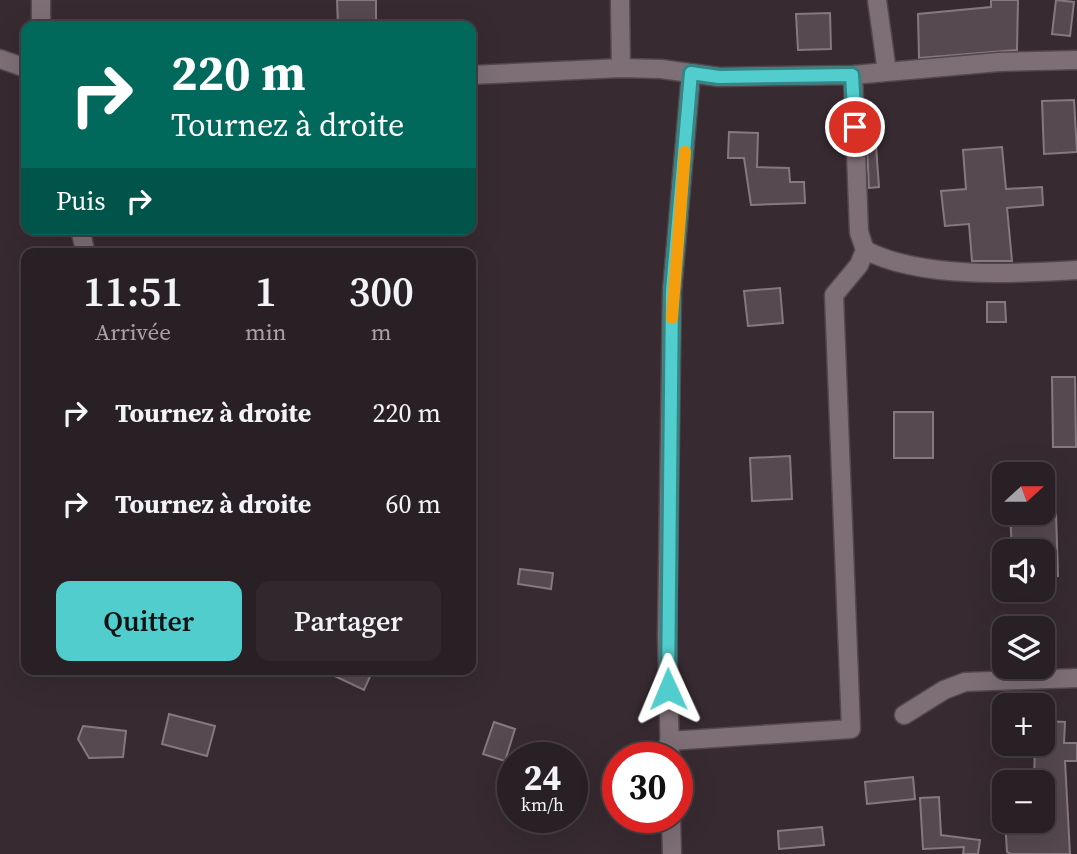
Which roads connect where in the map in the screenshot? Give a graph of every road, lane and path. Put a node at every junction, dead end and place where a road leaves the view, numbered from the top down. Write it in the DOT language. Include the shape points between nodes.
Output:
graph roads {
  1 [pos="41,0"];
  2 [pos="620,0"];
  3 [pos="877,0"];
  4 [pos="41,21"];
  5 [pos="0,59"];
  6 [pos="1077,60"];
  7 [pos="21,66"];
  8 [pos="621,68"];
  9 [pos="887,72"];
  10 [pos="691,73"];
  11 [pos="476,75"];
  12 [pos="852,75"];
  13 [pos="865,250"];
  14 [pos="1077,271"];
  15 [pos="1077,678"];
  16 [pos="904,715"];
  17 [pos="670,742"];
  18 [pos="693,746"];
  19 [pos="671,833"];
  20 [pos="672,854"];
  1 -- 4 [label="street"];
  2 -- 8 [label="street"];
  3 -- 9 [label="street"];
  5 -- 7 [label="street"];
  6 -- 9 [label="street"];
  8 -- 10 [label="street"];
  8 -- 11 [label="street"];
  9 -- 12 [label="street"];
  10 -- 12 [label="street" via="719,77"];
  10 -- 17 [label="street" via="672,291"];
  12 -- 13 [label="street" via="859,232"];
  13 -- 14 [label="street" via="927,270"];
  13 -- 18 [label="street" via="859,265 834,295 851,729"];
  15 -- 16 [label="street" via="965,682"];
  19 -- 20 [label="street"];
}
